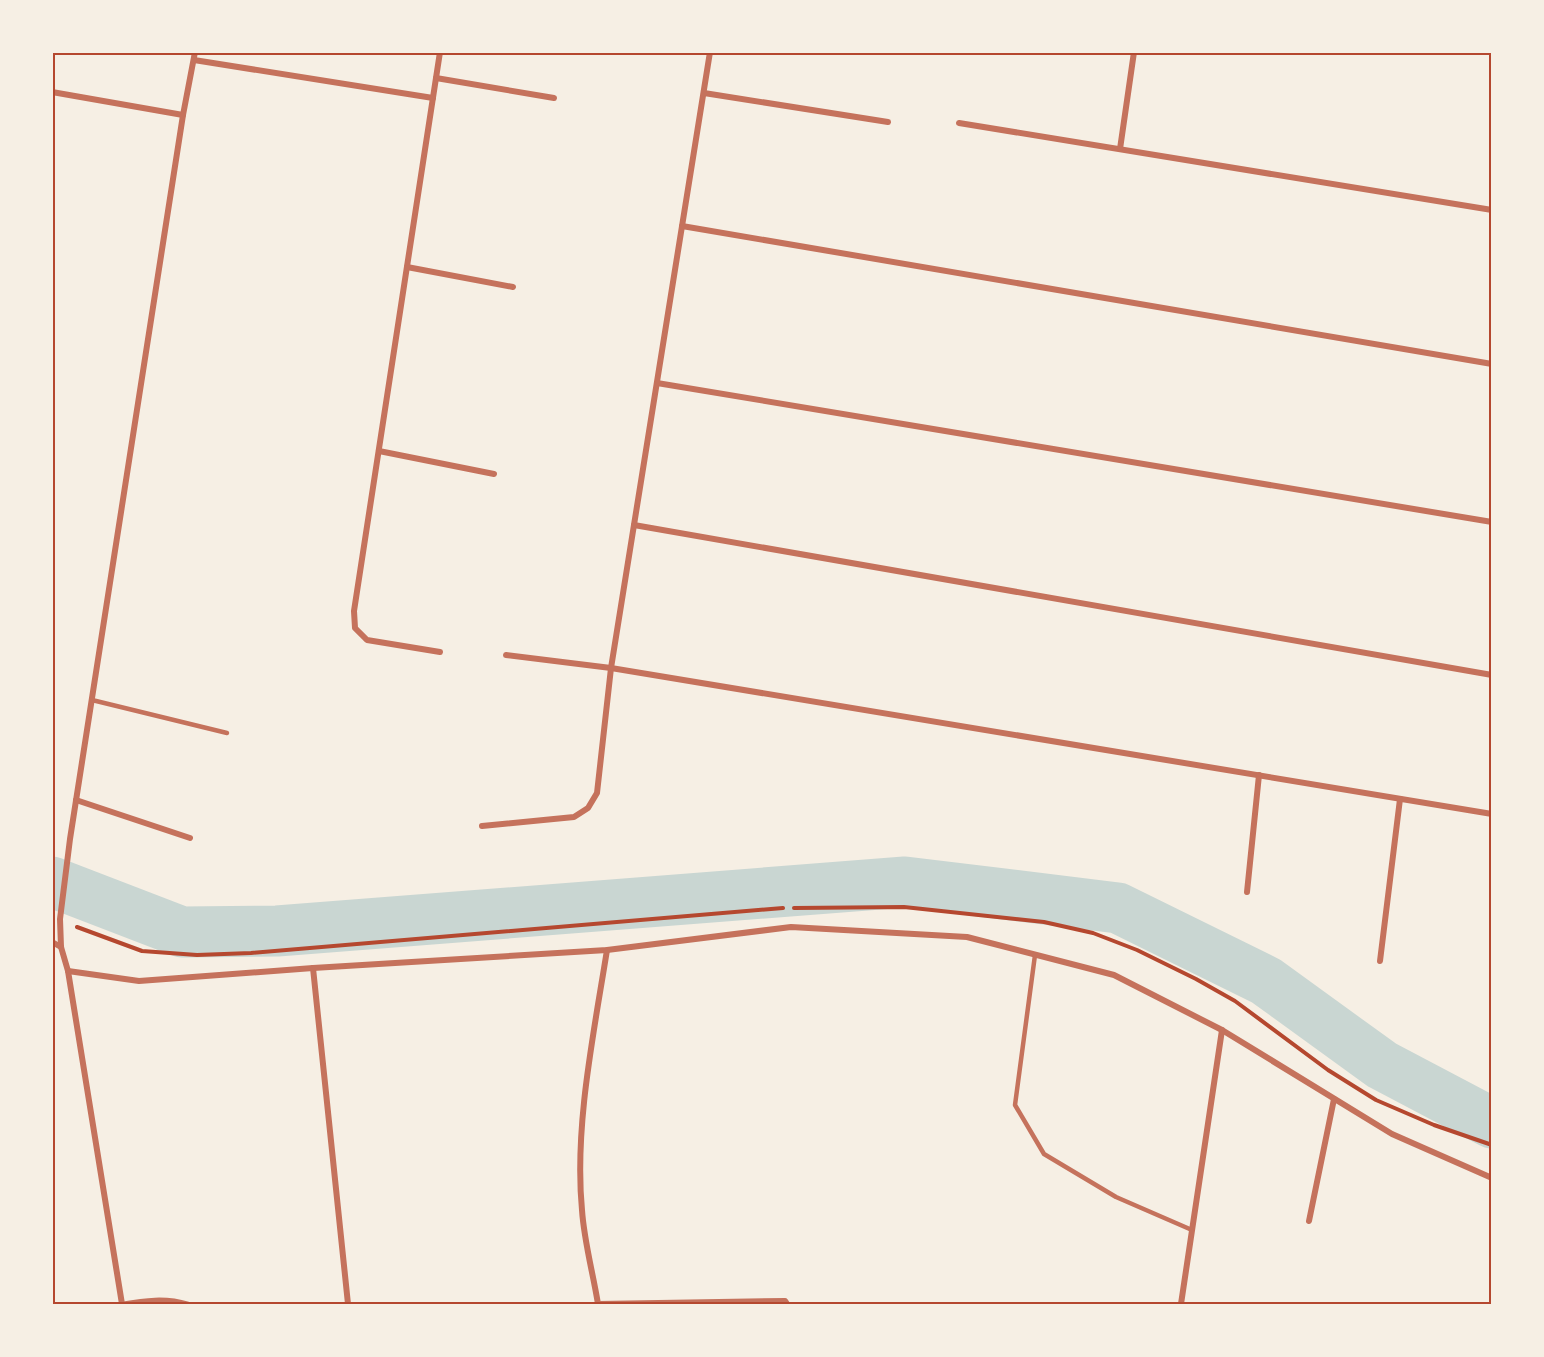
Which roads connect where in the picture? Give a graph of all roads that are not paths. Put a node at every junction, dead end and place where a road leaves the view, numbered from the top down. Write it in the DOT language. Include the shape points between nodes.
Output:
graph roads {
  1 [pos="440,52"];
  2 [pos="710,52"];
  3 [pos="1134,52"];
  4 [pos="194,56"];
  5 [pos="436,78"];
  6 [pos="52,92"];
  7 [pos="704,93"];
  8 [pos="433,98"];
  9 [pos="554,98"];
  10 [pos="183,115"];
  11 [pos="888,122"];
  12 [pos="960,123"];
  13 [pos="1120,149"];
  14 [pos="1491,210"];
  15 [pos="682,225"];
  16 [pos="407,267"];
  17 [pos="513,287"];
  18 [pos="1491,364"];
  19 [pos="657,383"];
  20 [pos="379,451"];
  21 [pos="495,474"];
  22 [pos="1491,522"];
  23 [pos="634,525"];
  24 [pos="440,652"];
  25 [pos="506,655"];
  26 [pos="611,668"];
  27 [pos="1491,675"];
  28 [pos="92,700"];
  29 [pos="227,733"];
  30 [pos="1259,776"];
  31 [pos="1400,799"];
  32 [pos="76,800"];
  33 [pos="1491,814"];
  34 [pos="482,826"];
  35 [pos="190,838"];
  36 [pos="1247,892"];
  37 [pos="52,942"];
  38 [pos="61,947"];
  39 [pos="608,950"];
  40 [pos="1035,955"];
  41 [pos="1380,961"];
  42 [pos="313,968"];
  43 [pos="68,971"];
  44 [pos="1222,1030"];
  45 [pos="1334,1099"];
  46 [pos="1491,1178"];
  47 [pos="1309,1221"];
  48 [pos="1192,1230"];
  49 [pos="122,1304"];
  50 [pos="598,1304"];
  51 [pos="188,1305"];
  52 [pos="348,1305"];
  53 [pos="787,1305"];
  54 [pos="1181,1305"];
  1 -- 5 [label="street"];
  2 -- 7 [label="street"];
  3 -- 13 [label="street"];
  4 -- 8 [label="street"];
  4 -- 10 [label="street"];
  5 -- 8 [label="street"];
  5 -- 9 [label="street"];
  6 -- 10 [label="street"];
  7 -- 11 [label="street"];
  7 -- 15 [label="street"];
  8 -- 16 [label="street"];
  10 -- 28 [label="street"];
  12 -- 13 [label="street"];
  13 -- 14 [label="street"];
  15 -- 18 [label="street"];
  15 -- 19 [label="street"];
  16 -- 17 [label="street"];
  16 -- 20 [label="street"];
  19 -- 22 [label="street"];
  19 -- 23 [label="street"];
  20 -- 21 [label="street"];
  20 -- 24 [label="street" via="354,611 355,628 367,639"];
  23 -- 26 [label="street"];
  23 -- 27 [label="street"];
  25 -- 26 [label="street"];
  26 -- 30 [label="street"];
  26 -- 34 [label="street" via="597,793 588,808 574,817"];
  28 -- 29 [label="lane"];
  28 -- 32 [label="street"];
  30 -- 31 [label="street"];
  30 -- 36 [label="street"];
  31 -- 33 [label="street"];
  31 -- 41 [label="street"];
  32 -- 35 [label="street"];
  32 -- 38 [label="street" via="61,908"];
  37 -- 38 [label="street"];
  38 -- 43 [label="street"];
  39 -- 40 [label="street" via="791,927 967,937"];
  39 -- 42 [label="street"];
  39 -- 50 [label="street" via="590,1059 581,1147 582,1210"];
  40 -- 44 [label="street" via="1114,975"];
  40 -- 48 [label="lane" via="1015,1106 1044,1154 1116,1197"];
  42 -- 43 [label="street" via="139,981"];
  42 -- 52 [label="street"];
  43 -- 49 [label="street"];
  44 -- 45 [label="street"];
  44 -- 48 [label="street"];
  45 -- 46 [label="street" via="1392,1134"];
  45 -- 47 [label="street"];
  48 -- 54 [label="street"];
  49 -- 51 [label="lane" via="150,1299"];
  50 -- 53 [label="street" via="785,1301"];
}
